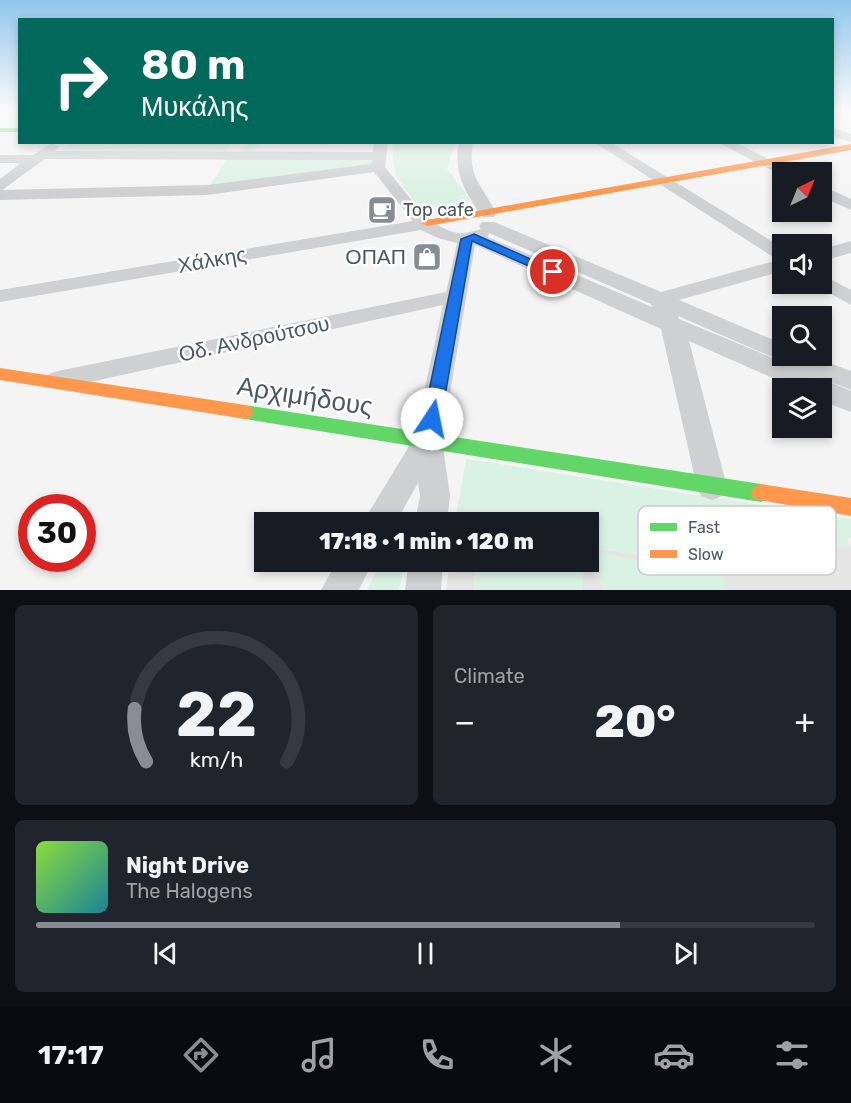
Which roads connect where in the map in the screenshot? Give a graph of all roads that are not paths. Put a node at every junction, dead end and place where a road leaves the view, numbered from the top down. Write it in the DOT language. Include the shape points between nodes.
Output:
graph roads {
  1 [pos="55,144"];
  2 [pos="145,144"];
  3 [pos="466,144"];
  4 [pos="603,144"];
  5 [pos="727,144"];
  6 [pos="851,147"];
  7 [pos="234,151"];
  8 [pos="134,155"];
  9 [pos="380,155"];
  10 [pos="39,157"];
  11 [pos="0,159"];
  12 [pos="764,162"];
  13 [pos="772,166"];
  14 [pos="662,179"];
  15 [pos="0,186"];
  16 [pos="207,190"];
  17 [pos="0,195"];
  18 [pos="832,196"];
  19 [pos="851,205"];
  20 [pos="426,223"];
  21 [pos="480,226"];
  22 [pos="851,247"];
  23 [pos="772,249"];
  24 [pos="832,252"];
  25 [pos="772,268"];
  26 [pos="832,287"];
  27 [pos="0,296"];
  28 [pos="457,296"];
  29 [pos="851,299"];
  30 [pos="660,301"];
  31 [pos="672,324"];
  32 [pos="772,348"];
  33 [pos="814,366"];
  34 [pos="0,374"];
  35 [pos="795,378"];
  36 [pos="50,381"];
  37 [pos="851,381"];
  38 [pos="832,394"];
  39 [pos="851,402"];
  40 [pos="428,440"];
  41 [pos="712,487"];
  42 [pos="851,507"];
  43 [pos="385,512"];
  44 [pos="433,512"];
  45 [pos="350,572"];
  46 [pos="425,572"];
  47 [pos="339,590"];
  48 [pos="423,590"];
  1 -- 10 [label="street"];
  2 -- 8 [label="street"];
  3 -- 21 [label="street" via="461,164"];
  4 -- 14 [label="street"];
  5 -- 12 [label="street"];
  6 -- 12 [label="street"];
  7 -- 8 [label="street"];
  7 -- 9 [label="street"];
  7 -- 16 [label="street"];
  8 -- 10 [label="street"];
  9 -- 16 [label="street"];
  9 -- 20 [label="street" via="413,212"];
  10 -- 11 [label="street"];
  10 -- 15 [label="street"];
  12 -- 13 [label="street"];
  12 -- 14 [label="street"];
  14 -- 21 [label="street"];
  14 -- 23 [label="street"];
  16 -- 17 [label="street"];
  18 -- 19 [label="street"];
  20 -- 21 [label="street"];
  20 -- 21 [label="street" via="443,235"];
  20 -- 27 [label="street, Χάλκης"];
  21 -- 28 [label="street"];
  21 -- 30 [label="street"];
  21 -- 31 [label="street"];
  22 -- 24 [label="street"];
  25 -- 30 [label="street" via="676,293"];
  26 -- 29 [label="street"];
  28 -- 36 [label="street, Οδ. Ανδρούτσου"];
  28 -- 40 [label="street"];
  30 -- 31 [label="street"];
  30 -- 32 [label="street"];
  31 -- 35 [label="street"];
  31 -- 41 [label="street"];
  33 -- 37 [label="street"];
  34 -- 36 [label="street, Αρχιμήδους"];
  36 -- 40 [label="street, Αρχιμήδους"];
  38 -- 39 [label="street"];
  40 -- 41 [label="street, Αρχιμήδους"];
  40 -- 43 [label="street"];
  40 -- 44 [label="street" via="435,496"];
  41 -- 42 [label="street, Αρχιμήδους"];
  45 -- 47 [label="street"];
  46 -- 48 [label="street"];
}
